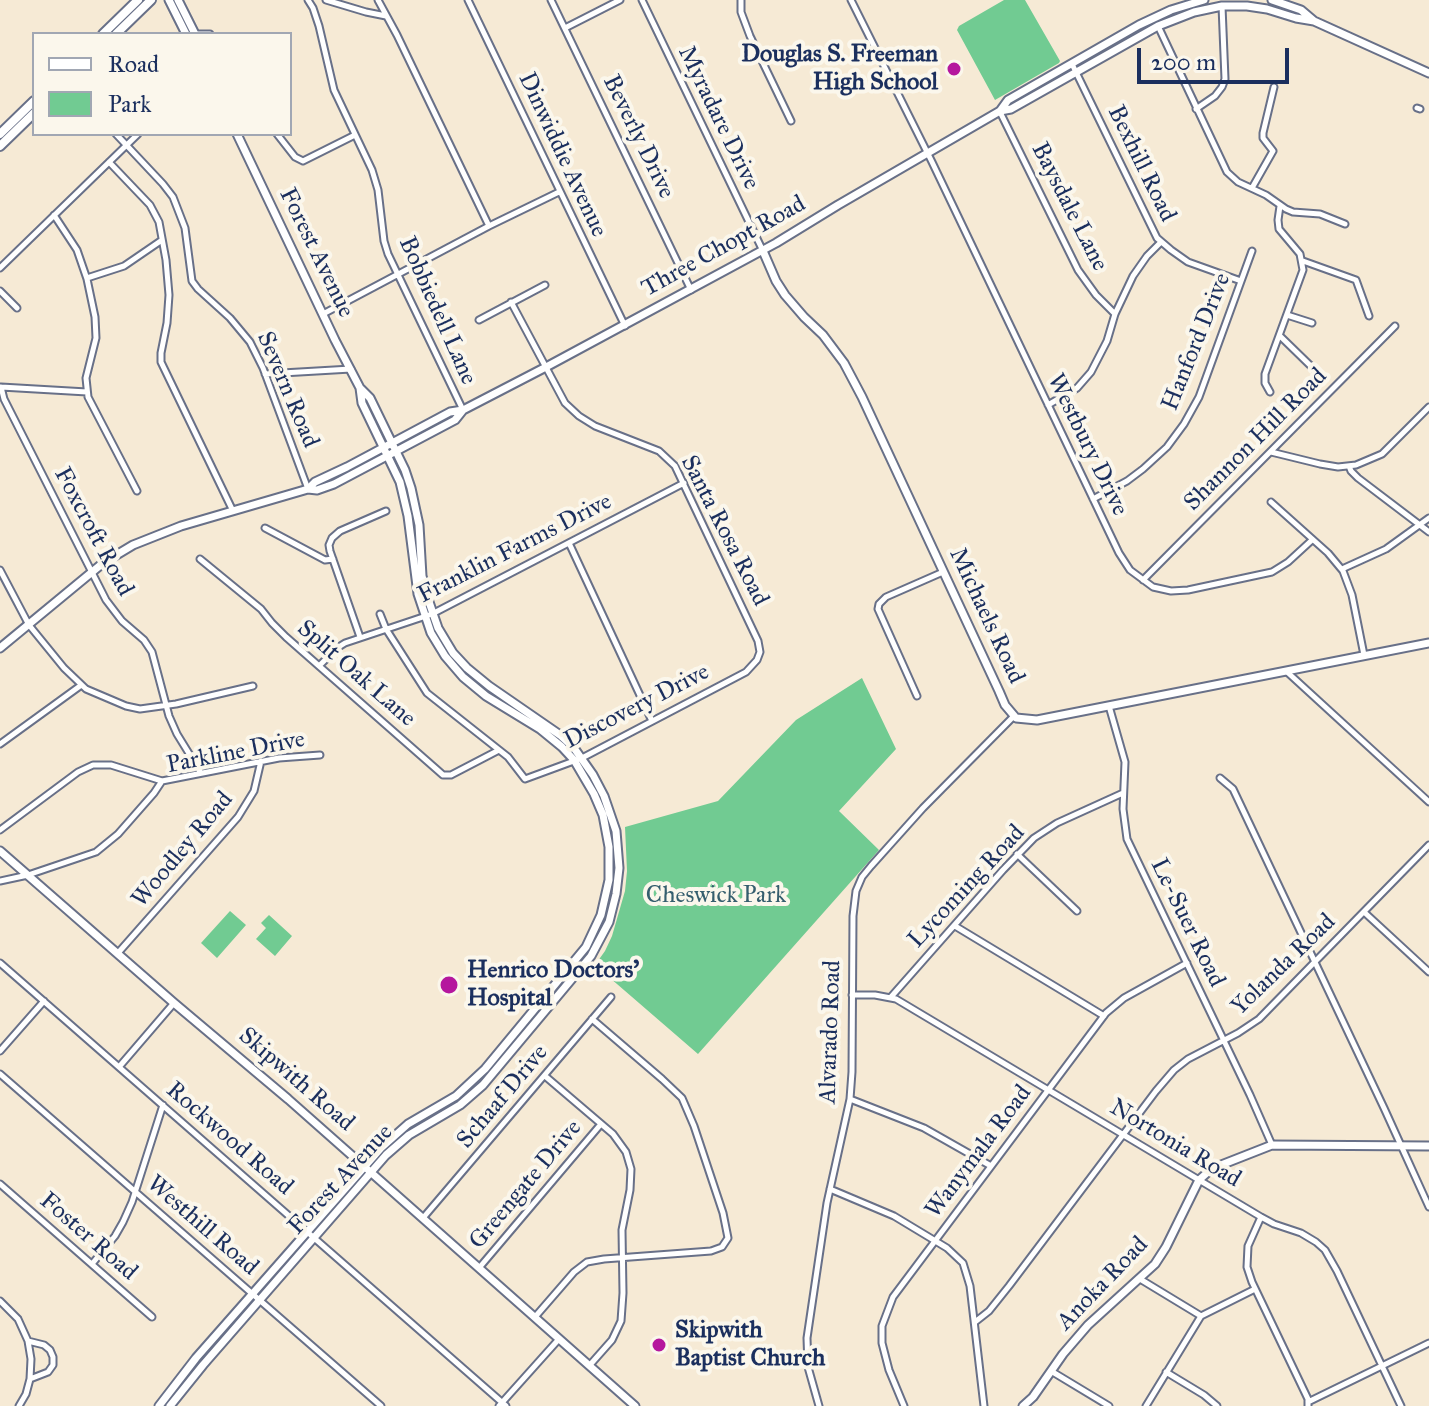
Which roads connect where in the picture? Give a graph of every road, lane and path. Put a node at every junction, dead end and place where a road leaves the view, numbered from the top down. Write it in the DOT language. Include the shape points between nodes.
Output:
graph roads {
  1 [pos="138,0"];
  2 [pos="151,0"];
  3 [pos="169,0"];
  4 [pos="178,0"];
  5 [pos="308,0"];
  6 [pos="326,0"];
  7 [pos="378,0"];
  8 [pos="468,0"];
  9 [pos="551,0"];
  10 [pos="620,0"];
  11 [pos="642,0"];
  12 [pos="741,0"];
  13 [pos="851,0"];
  14 [pos="1204,0"];
  15 [pos="1272,0"];
  16 [pos="1190,2"];
  17 [pos="1223,2"];
  18 [pos="386,16"];
  19 [pos="1314,21"];
  20 [pos="1158,26"];
  21 [pos="565,28"];
  22 [pos="105,32"];
  23 [pos="118,32"];
  24 [pos="185,32"];
  25 [pos="195,32"];
  26 [pos="1072,64"];
  27 [pos="1076,72"];
  28 [pos="1429,73"];
  29 [pos="1274,87"];
  30 [pos="32,103"];
  31 [pos="1196,109"];
  32 [pos="1000,111"];
  33 [pos="32,115"];
  34 [pos="791,121"];
  35 [pos="0,134"];
  36 [pos="355,135"];
  37 [pos="118,136"];
  38 [pos="136,136"];
  39 [pos="238,136"];
  40 [pos="279,136"];
  41 [pos="126,145"];
  42 [pos="0,146"];
  43 [pos="927,153"];
  44 [pos="109,162"];
  45 [pos="1252,188"];
  46 [pos="559,192"];
  47 [pos="1280,206"];
  48 [pos="54,215"];
  49 [pos="1345,224"];
  50 [pos="489,226"];
  51 [pos="162,240"];
  52 [pos="1161,242"];
  53 [pos="763,251"];
  54 [pos="1252,251"];
  55 [pos="1302,260"];
  56 [pos="0,268"];
  57 [pos="397,275"];
  58 [pos="87,278"];
  59 [pos="1241,281"];
  60 [pos="545,285"];
  61 [pos="691,290"];
  62 [pos="0,291"];
  63 [pos="511,302"];
  64 [pos="17,308"];
  65 [pos="323,314"];
  66 [pos="1115,314"];
  67 [pos="1287,315"];
  68 [pos="1369,316"];
  69 [pos="479,320"];
  70 [pos="1312,323"];
  71 [pos="625,326"];
  72 [pos="1395,326"];
  73 [pos="1280,336"];
  74 [pos="546,367"];
  75 [pos="351,369"];
  76 [pos="1317,372"];
  77 [pos="265,374"];
  78 [pos="0,387"];
  79 [pos="87,392"];
  80 [pos="1270,392"];
  81 [pos="1048,405"];
  82 [pos="1429,407"];
  83 [pos="463,410"];
  84 [pos="388,446"];
  85 [pos="1271,452"];
  86 [pos="392,454"];
  87 [pos="1349,466"];
  88 [pos="684,483"];
  89 [pos="308,489"];
  90 [pos="137,491"];
  91 [pos="1093,499"];
  92 [pos="1271,502"];
  93 [pos="233,511"];
  94 [pos="386,511"];
  95 [pos="1429,518"];
  96 [pos="1420,525"];
  97 [pos="265,528"];
  98 [pos="1429,532"];
  99 [pos="1312,540"];
  100 [pos="569,543"];
  101 [pos="200,559"];
  102 [pos="333,559"];
  103 [pos="1342,569"];
  104 [pos="0,570"];
  105 [pos="92,572"];
  106 [pos="943,572"];
  107 [pos="1143,580"];
  108 [pos="380,614"];
  109 [pos="429,616"];
  110 [pos="29,625"];
  111 [pos="386,629"];
  112 [pos="360,637"];
  113 [pos="1429,643"];
  114 [pos="0,648"];
  115 [pos="1364,655"];
  116 [pos="758,657"];
  117 [pos="320,665"];
  118 [pos="1285,671"];
  119 [pos="80,686"];
  120 [pos="253,686"];
  121 [pos="917,696"];
  122 [pos="166,706"];
  123 [pos="1109,706"];
  124 [pos="1014,716"];
  125 [pos="652,721"];
  126 [pos="0,744"];
  127 [pos="499,750"];
  128 [pos="320,755"];
  129 [pos="578,759"];
  130 [pos="261,761"];
  131 [pos="201,773"];
  132 [pos="1220,778"];
  133 [pos="162,781"];
  134 [pos="1123,793"];
  135 [pos="1429,802"];
  136 [pos="0,830"];
  137 [pos="1429,845"];
  138 [pos="0,851"];
  139 [pos="1017,854"];
  140 [pos="28,875"];
  141 [pos="0,881"];
  142 [pos="1077,911"];
  143 [pos="1364,912"];
  144 [pos="955,926"];
  145 [pos="118,953"];
  146 [pos="0,963"];
  147 [pos="1187,963"];
  148 [pos="1315,964"];
  149 [pos="1429,972"];
  150 [pos="852,995"];
  151 [pos="611,997"];
  152 [pos="890,997"];
  153 [pos="44,1001"];
  154 [pos="174,1003"];
  155 [pos="1104,1016"];
  156 [pos="592,1019"];
  157 [pos="1224,1040"];
  158 [pos="0,1051"];
  159 [pos="119,1067"];
  160 [pos="0,1074"];
  161 [pos="545,1076"];
  162 [pos="1049,1090"];
  163 [pos="850,1099"];
  164 [pos="163,1105"];
  165 [pos="601,1124"];
  166 [pos="1123,1134"];
  167 [pos="1272,1145"];
  168 [pos="1400,1146"];
  169 [pos="1429,1146"];
  170 [pos="991,1166"];
  171 [pos="367,1169"];
  172 [pos="1199,1180"];
  173 [pos="0,1184"];
  174 [pos="830,1189"];
  175 [pos="135,1192"];
  176 [pos="1429,1207"];
  177 [pos="1261,1217"];
  178 [pos="422,1219"];
  179 [pos="307,1231"];
  180 [pos="314,1237"];
  181 [pos="935,1240"];
  182 [pos="622,1258"];
  183 [pos="92,1264"];
  184 [pos="478,1269"];
  185 [pos="1140,1279"];
  186 [pos="1255,1289"];
  187 [pos="255,1297"];
  188 [pos="0,1301"];
  189 [pos="1201,1316"];
  190 [pos="152,1317"];
  191 [pos="534,1318"];
  192 [pos="975,1322"];
  193 [pos="559,1339"];
  194 [pos="28,1341"];
  195 [pos="1429,1343"];
  196 [pos="589,1366"];
  197 [pos="1382,1366"];
  198 [pos="1051,1371"];
  199 [pos="1166,1372"];
  200 [pos="30,1379"];
  201 [pos="1308,1404"];
  202 [pos="503,1405"];
  203 [pos="19,1406"];
  204 [pos="159,1406"];
  205 [pos="170,1406"];
  206 [pos="381,1406"];
  207 [pos="635,1406"];
  208 [pos="819,1406"];
  209 [pos="904,1406"];
  210 [pos="984,1406"];
  211 [pos="1023,1406"];
  212 [pos="1109,1406"];
  213 [pos="1146,1406"];
  214 [pos="1217,1406"];
  215 [pos="1401,1406"];
  1 -- 22 [label="main road"];
  2 -- 23 [label="main road"];
  3 -- 24 [label="main road"];
  4 -- 25 [label="main road"];
  5 -- 36 [label="street, Bobbiedell Lane" via="334,90"];
  6 -- 18 [label="street"];
  7 -- 18 [label="street"];
  8 -- 46 [label="street, Dinwiddie Avenue"];
  9 -- 21 [label="street, Beverly Drive"];
  10 -- 21 [label="street"];
  11 -- 53 [label="street, Myradare Drive"];
  12 -- 34 [label="street" via="750,36"];
  13 -- 43 [label="street, Westbury Drive"];
  14 -- 16 [label="main road, Three Chopt Road"];
  15 -- 19 [label="main road, Three Chopt Road" via="1301,10"];
  16 -- 26 [label="main road, Three Chopt Road"];
  17 -- 19 [label="main road, Three Chopt Road"];
  17 -- 20 [label="main road, Three Chopt Road"];
  17 -- 31 [label="street" via="1225,79 1215,96"];
  18 -- 50 [label="street"];
  19 -- 28 [label="main road, Three Chopt Road"];
  20 -- 27 [label="main road, Three Chopt Road"];
  20 -- 31 [label="street"];
  21 -- 61 [label="street, Beverly Drive"];
  26 -- 27 [label="street, Bexhill Road"];
  26 -- 32 [label="main road, Three Chopt Road" via="1008,100"];
  27 -- 32 [label="main road, Three Chopt Road"];
  27 -- 52 [label="street, Bexhill Road"];
  29 -- 45 [label="street" via="1263,133 1273,151"];
  30 -- 35 [label="main road"];
  31 -- 45 [label="street" via="1227,172"];
  32 -- 43 [label="main road, Three Chopt Road"];
  32 -- 66 [label="street, Baysdale Lane" via="1078,270"];
  33 -- 42 [label="main road"];
  36 -- 40 [label="street" via="303,161"];
  36 -- 57 [label="street, Bobbiedell Lane" via="372,170 384,241"];
  37 -- 41 [label="street, Severn Road"];
  38 -- 41 [label="street"];
  39 -- 65 [label="main road, Forest Avenue"];
  41 -- 44 [label="street"];
  41 -- 77 [label="street, Severn Road" via="180,210 194,285 245,335"];
  43 -- 53 [label="main road, Three Chopt Road"];
  43 -- 81 [label="street, Westbury Drive"];
  44 -- 48 [label="street"];
  44 -- 51 [label="street" via="150,205"];
  45 -- 47 [label="street"];
  46 -- 50 [label="street"];
  46 -- 71 [label="street, Dinwiddie Avenue"];
  47 -- 49 [label="street"];
  47 -- 55 [label="street" via="1279,229"];
  48 -- 56 [label="street"];
  48 -- 58 [label="street" via="72,240"];
  50 -- 57 [label="street"];
  51 -- 58 [label="street" via="124,266"];
  51 -- 93 [label="street" via="169,295 160,358"];
  52 -- 59 [label="street, Bexhill Road" via="1188,262"];
  52 -- 66 [label="street" via="1140,265"];
  53 -- 61 [label="main road, Three Chopt Road"];
  53 -- 106 [label="main road, Michaels Road" via="785,295 844,363"];
  54 -- 59 [label="street, Hanford Drive"];
  55 -- 67 [label="street" via="1301,279"];
  55 -- 68 [label="street" via="1356,280"];
  57 -- 65 [label="street"];
  57 -- 83 [label="street, Bobbiedell Lane"];
  58 -- 79 [label="street" via="96,327"];
  59 -- 91 [label="street, Hanford Drive" via="1184,424 1143,469"];
  60 -- 63 [label="street"];
  61 -- 71 [label="main road, Three Chopt Road"];
  62 -- 64 [label="street"];
  63 -- 69 [label="street"];
  63 -- 74 [label="street, Santa Rosa Road"];
  65 -- 75 [label="main road, Forest Avenue"];
  66 -- 81 [label="street" via="1091,372 1077,388"];
  67 -- 70 [label="street"];
  67 -- 73 [label="street"];
  71 -- 74 [label="main road, Three Chopt Road"];
  72 -- 85 [label="street, Shannon Hill Road"];
  73 -- 76 [label="street"];
  73 -- 80 [label="street" via="1264,379"];
  74 -- 83 [label="main road, Three Chopt Road"];
  74 -- 88 [label="street, Santa Rosa Road" via="565,403 579,416 659,451"];
  75 -- 77 [label="street"];
  75 -- 84 [label="main road, Forest Avenue" via="370,398"];
  77 -- 89 [label="street, Severn Road"];
  78 -- 79 [label="street"];
  78 -- 105 [label="street, Foxcroft Road"];
  79 -- 90 [label="street"];
  81 -- 91 [label="street, Westbury Drive"];
  82 -- 87 [label="street" via="1382,454"];
  83 -- 84 [label="main road, Three Chopt Road"];
  83 -- 86 [label="main road, Three Chopt Road" via="455,420"];
  84 -- 86 [label="main road, Forest Avenue"];
  84 -- 89 [label="main road, Three Chopt Road"];
  85 -- 87 [label="street"];
  85 -- 107 [label="street, Shannon Hill Road"];
  86 -- 89 [label="main road, Three Chopt Road" via="334,484"];
  86 -- 109 [label="main road, Forest Avenue" via="406,504 415,581"];
  87 -- 96 [label="street"];
  88 -- 100 [label="street, Franklin Farms Drive"];
  88 -- 116 [label="street, Santa Rosa Road" via="758,641"];
  89 -- 93 [label="main road, Three Chopt Road"];
  91 -- 107 [label="street, Westbury Drive" via="1123,561"];
  92 -- 99 [label="street"];
  93 -- 105 [label="main road, Three Chopt Road" via="149,538"];
  94 -- 102 [label="street" via="334,535 329,545"];
  95 -- 96 [label="street"];
  96 -- 98 [label="street"];
  96 -- 103 [label="street" via="1386,549"];
  97 -- 102 [label="street" via="325,560"];
  99 -- 103 [label="street"];
  99 -- 107 [label="street" via="1263,575 1178,591"];
  100 -- 109 [label="street, Franklin Farms Drive"];
  100 -- 125 [label="street"];
  101 -- 117 [label="street, Split Oak Lane"];
  102 -- 112 [label="street"];
  103 -- 115 [label="street"];
  104 -- 110 [label="street"];
  105 -- 110 [label="main road, Three Chopt Road"];
  105 -- 122 [label="street, Foxcroft Road" via="113,611 152,652"];
  106 -- 121 [label="street" via="879,604"];
  106 -- 124 [label="main road, Michaels Road"];
  108 -- 111 [label="street"];
  109 -- 111 [label="street, Franklin Farms Drive"];
  109 -- 129 [label="main road, Forest Avenue" via="467,668 551,727 574,748"];
  110 -- 114 [label="main road, Three Chopt Road"];
  110 -- 119 [label="street"];
  111 -- 112 [label="street, Franklin Farms Drive"];
  111 -- 127 [label="street" via="427,693"];
  112 -- 117 [label="street, Franklin Farms Drive" via="337,648"];
  113 -- 115 [label="main road, Michaels Road"];
  115 -- 118 [label="main road, Michaels Road"];
  116 -- 125 [label="street, Discovery Drive" via="746,672"];
  117 -- 127 [label="street, Split Oak Lane" via="445,775"];
  118 -- 123 [label="main road, Michaels Road"];
  118 -- 135 [label="street"];
  119 -- 122 [label="street" via="131,708"];
  119 -- 126 [label="street"];
  120 -- 122 [label="street"];
  122 -- 131 [label="street, Foxcroft Road"];
  123 -- 124 [label="main road, Michaels Road" via="1037,720"];
  123 -- 134 [label="street, Le-Suer Road" via="1125,762"];
  124 -- 150 [label="street, Alvarado Road" via="862,877 854,901"];
  125 -- 129 [label="street, Discovery Drive"];
  127 -- 129 [label="street, Discovery Drive" via="525,779"];
  128 -- 130 [label="street, Parkline Drive"];
  129 -- 171 [label="main road, Forest Avenue" via="599,804 609,847 608,889 593,935 472,1082 393,1136"];
  130 -- 131 [label="street, Parkline Drive"];
  130 -- 145 [label="street, Woodley Road" via="254,791 238,817"];
  131 -- 133 [label="street, Parkline Drive"];
  132 -- 148 [label="street" via="1233,789"];
  133 -- 136 [label="street" via="111,765 93,765"];
  133 -- 140 [label="street, Parkline Drive" via="104,847"];
  134 -- 139 [label="street, Lycoming Road" via="1046,829"];
  134 -- 147 [label="street, Le-Suer Road" via="1127,839"];
  137 -- 143 [label="street, Yolanda Road"];
  138 -- 140 [label="main road, Skipwith Road"];
  139 -- 142 [label="street"];
  139 -- 144 [label="street, Lycoming Road"];
  140 -- 141 [label="street, Parkline Drive"];
  140 -- 145 [label="main road, Skipwith Road"];
  143 -- 148 [label="street, Yolanda Road"];
  143 -- 149 [label="street"];
  144 -- 152 [label="street, Lycoming Road"];
  144 -- 155 [label="street"];
  145 -- 154 [label="main road, Skipwith Road"];
  146 -- 153 [label="street, Rockwood Road"];
  147 -- 155 [label="street, Wanymala Road" via="1124,998"];
  147 -- 157 [label="street, Le-Suer Road"];
  148 -- 157 [label="street, Yolanda Road" via="1259,1019"];
  148 -- 168 [label="street"];
  150 -- 152 [label="street, Nortonia Road"];
  150 -- 163 [label="street, Alvarado Road"];
  151 -- 156 [label="street, Schaaf Drive"];
  152 -- 162 [label="street, Nortonia Road"];
  153 -- 158 [label="street"];
  153 -- 159 [label="street, Rockwood Road"];
  154 -- 159 [label="street"];
  154 -- 171 [label="main road, Skipwith Road"];
  155 -- 162 [label="street, Wanymala Road"];
  156 -- 161 [label="street, Schaaf Drive"];
  156 -- 182 [label="street" via="682,1098 728,1233 719,1249"];
  157 -- 166 [label="street, Yolanda Road" via="1174,1070"];
  157 -- 167 [label="street, Le-Suer Road"];
  159 -- 164 [label="street, Rockwood Road"];
  160 -- 175 [label="street, Westhill Road"];
  161 -- 165 [label="street"];
  161 -- 178 [label="street, Schaaf Drive"];
  162 -- 166 [label="street, Nortonia Road"];
  162 -- 170 [label="street, Wanymala Road"];
  163 -- 170 [label="street" via="924,1128"];
  163 -- 174 [label="street, Alvarado Road"];
  164 -- 175 [label="street"];
  164 -- 179 [label="street, Rockwood Road"];
  165 -- 182 [label="street" via="621,1145 631,1169"];
  165 -- 184 [label="street, Greengate Drive"];
  166 -- 172 [label="street, Nortonia Road"];
  166 -- 192 [label="street, Yolanda Road" via="1009,1286"];
  167 -- 168 [label="main road"];
  167 -- 172 [label="main road" via="1221,1165"];
  168 -- 169 [label="main road"];
  168 -- 176 [label="street"];
  170 -- 181 [label="street, Wanymala Road"];
  171 -- 178 [label="main road, Skipwith Road"];
  171 -- 179 [label="main road, Forest Avenue"];
  171 -- 180 [label="main road, Forest Avenue"];
  172 -- 177 [label="street, Nortonia Road"];
  172 -- 185 [label="main road, Anoka Road" via="1166,1247"];
  173 -- 183 [label="street, Foster Road"];
  174 -- 181 [label="street"];
  174 -- 208 [label="street, Alvarado Road" via="806,1346"];
  175 -- 183 [label="street" via="115,1236"];
  175 -- 187 [label="street, Westhill Road"];
  177 -- 186 [label="street" via="1246,1254"];
  177 -- 197 [label="street, Nortonia Road" via="1309,1237 1325,1250"];
  178 -- 184 [label="main road, Skipwith Road"];
  179 -- 180 [label="street, Rockwood Road"];
  179 -- 187 [label="main road, Forest Avenue"];
  180 -- 187 [label="main road, Forest Avenue"];
  180 -- 202 [label="street, Rockwood Road"];
  181 -- 192 [label="street" via="964,1265"];
  181 -- 209 [label="street, Wanymala Road" via="893,1297 882,1326 886,1359"];
  182 -- 191 [label="street" via="584,1264"];
  182 -- 196 [label="street" via="621,1324"];
  183 -- 190 [label="street, Foster Road"];
  184 -- 191 [label="main road, Skipwith Road"];
  185 -- 189 [label="street"];
  185 -- 198 [label="main road, Anoka Road" via="1088,1325"];
  186 -- 189 [label="street"];
  186 -- 201 [label="street"];
  187 -- 204 [label="main road, Forest Avenue"];
  187 -- 205 [label="main road, Forest Avenue"];
  187 -- 206 [label="street, Westhill Road"];
  188 -- 194 [label="street" via="18,1319"];
  189 -- 199 [label="street"];
  191 -- 193 [label="main road, Skipwith Road"];
  192 -- 210 [label="street"];
  193 -- 196 [label="main road, Skipwith Road"];
  193 -- 202 [label="street"];
  194 -- 200 [label="street"];
  194 -- 200 [label="street" via="44,1345 53,1357 48,1372"];
  195 -- 197 [label="street"];
  196 -- 207 [label="main road, Skipwith Road"];
  197 -- 201 [label="street"];
  197 -- 215 [label="street, Nortonia Road"];
  198 -- 211 [label="main road, Anoka Road"];
  198 -- 212 [label="street"];
  199 -- 213 [label="street"];
  199 -- 214 [label="street"];
  200 -- 203 [label="street"];
}
